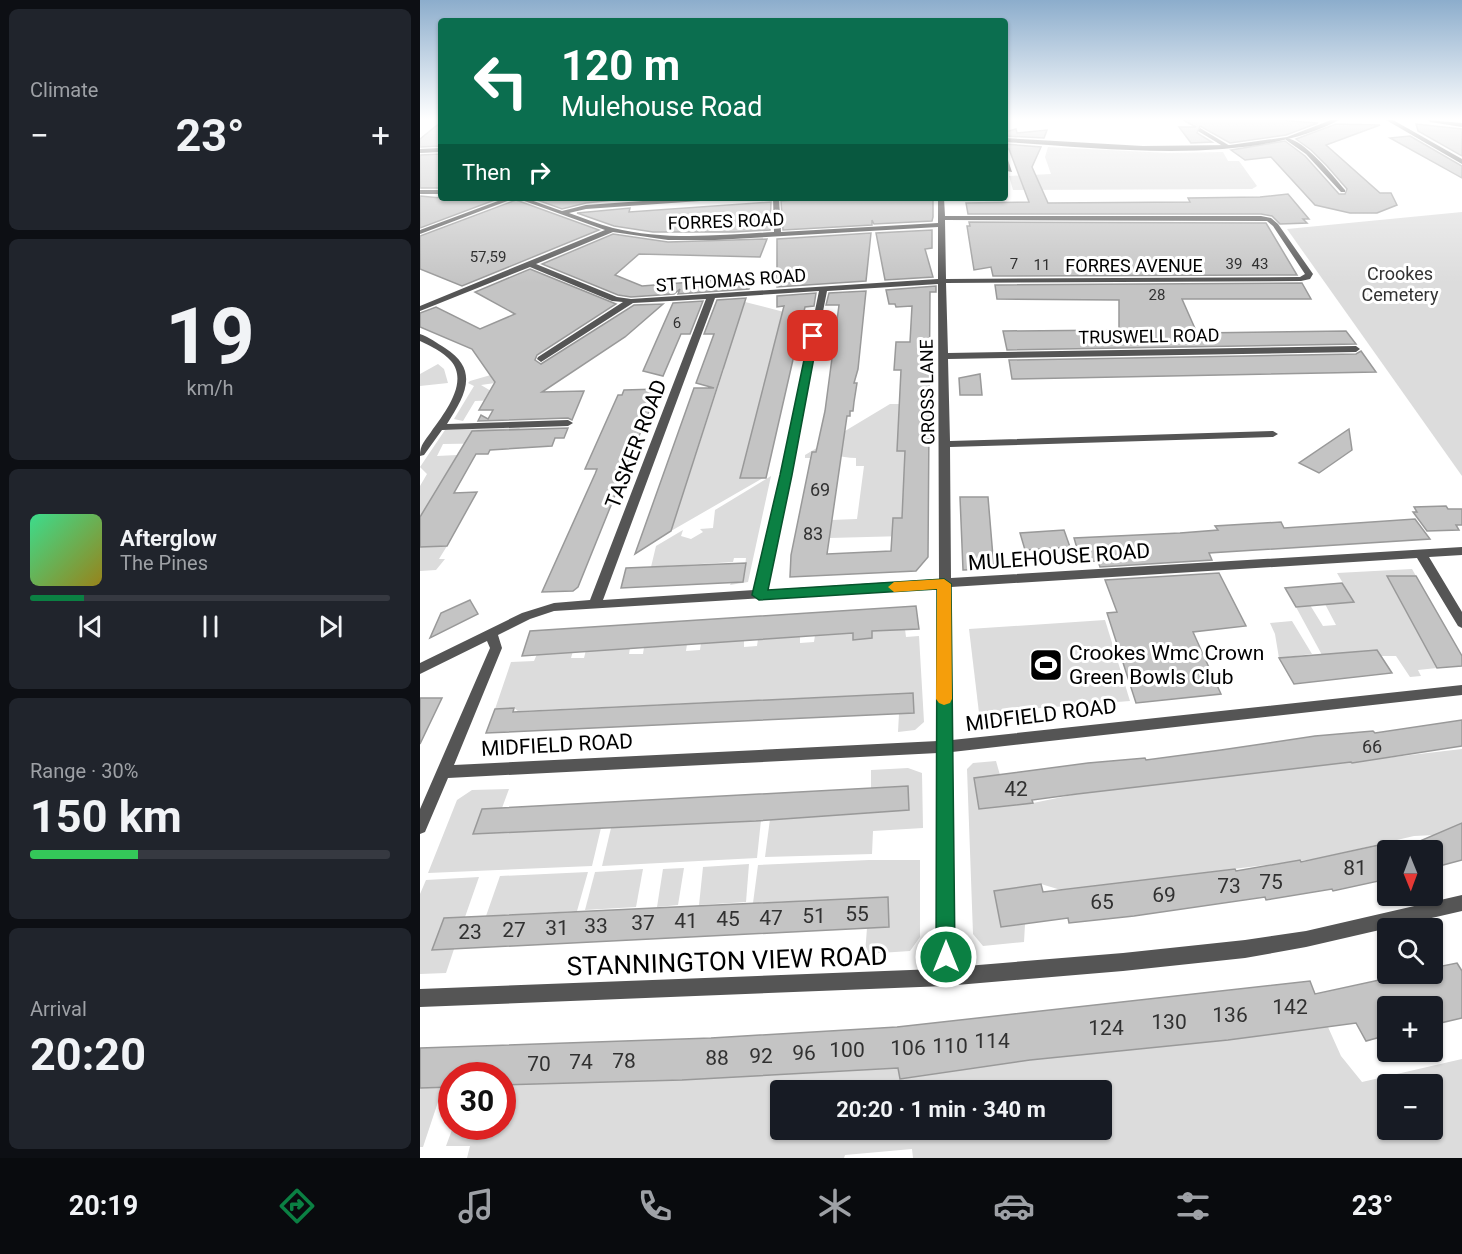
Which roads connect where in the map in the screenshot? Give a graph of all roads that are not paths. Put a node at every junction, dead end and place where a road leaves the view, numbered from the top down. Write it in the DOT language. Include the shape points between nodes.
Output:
graph roads {
  1 [pos="1327,174"];
  2 [pos="1343,191"];
  3 [pos="420,192"];
  4 [pos="438,192"];
  5 [pos="504,201"];
  6 [pos="527,201"];
  7 [pos="671,201"];
  8 [pos="776,201"];
  9 [pos="941,201"];
  10 [pos="561,213"];
  11 [pos="941,222"];
  12 [pos="612,230"];
  13 [pos="420,232"];
  14 [pos="778,235"];
  15 [pos="1301,261"];
  16 [pos="530,264"];
  17 [pos="942,281"];
  18 [pos="823,289"];
  19 [pos="711,297"];
  20 [pos="631,302"];
  21 [pos="420,309"];
  22 [pos="420,337"];
  23 [pos="1356,349"];
  24 [pos="943,356"];
  25 [pos="541,359"];
  26 [pos="568,423"];
  27 [pos="438,427"];
  28 [pos="1273,434"];
  29 [pos="945,444"];
  30 [pos="420,453"];
  31 [pos="1462,551"];
  32 [pos="1421,554"];
  33 [pos="944,584"];
  34 [pos="759,595"];
  35 [pos="595,604"];
  36 [pos="1462,623"];
  37 [pos="491,633"];
  38 [pos="420,669"];
  39 [pos="1462,690"];
  40 [pos="944,747"];
  41 [pos="444,772"];
  42 [pos="420,827"];
  43 [pos="1462,903"];
  44 [pos="945,977"];
  45 [pos="420,998"];
  1 -- 2 [label="street"];
  3 -- 4 [label="street"];
  5 -- 13 [label="street"];
  6 -- 10 [label="street, FORRES ROAD"];
  7 -- 10 [label="street" via="586,207"];
  8 -- 14 [label="street"];
  9 -- 11 [label="street, CROSS LANE"];
  10 -- 12 [label="street, FORRES ROAD"];
  11 -- 14 [label="street, FORRES ROAD"];
  11 -- 15 [label="street, FORRES ROAD" via="1262,218 1276,225"];
  11 -- 17 [label="street, CROSS LANE"];
  12 -- 14 [label="street, FORRES ROAD" via="678,239"];
  12 -- 16 [label="street"];
  15 -- 17 [label="street, FORRES AVENUE" via="1308,278"];
  16 -- 20 [label="street, ST THOMAS ROAD"];
  16 -- 21 [label="street"];
  17 -- 18 [label="street, ST THOMAS ROAD"];
  17 -- 24 [label="street, CROSS LANE"];
  18 -- 19 [label="street, ST THOMAS ROAD"];
  18 -- 34 [label="street"];
  19 -- 20 [label="street, ST THOMAS ROAD"];
  19 -- 35 [label="street, TASKER ROAD"];
  20 -- 25 [label="street"];
  22 -- 27 [label="street" via="452,357 462,372 459,395"];
  23 -- 24 [label="street, TRUSWELL ROAD"];
  24 -- 29 [label="street, CROSS LANE"];
  26 -- 27 [label="street"];
  27 -- 30 [label="street"];
  28 -- 29 [label="street"];
  29 -- 33 [label="street, CROSS LANE"];
  31 -- 32 [label="street, MULEHOUSE ROAD"];
  32 -- 33 [label="street, MULEHOUSE ROAD"];
  32 -- 36 [label="street"];
  33 -- 34 [label="street, MULEHOUSE ROAD"];
  33 -- 40 [label="street, CROSS LANE"];
  34 -- 35 [label="street, MULEHOUSE ROAD"];
  35 -- 37 [label="street, MULEHOUSE ROAD" via="541,610"];
  37 -- 38 [label="street, MULEHOUSE ROAD"];
  37 -- 41 [label="street" via="496,648"];
  39 -- 40 [label="street, MIDFIELD ROAD"];
  40 -- 41 [label="street, MIDFIELD ROAD"];
  40 -- 44 [label="street, CROSS LANE"];
  41 -- 42 [label="street"];
  43 -- 44 [label="street, STANNINGTON VIEW ROAD" via="1328,935 1245,949"];
  44 -- 45 [label="street, STANNINGTON VIEW ROAD"];
}
